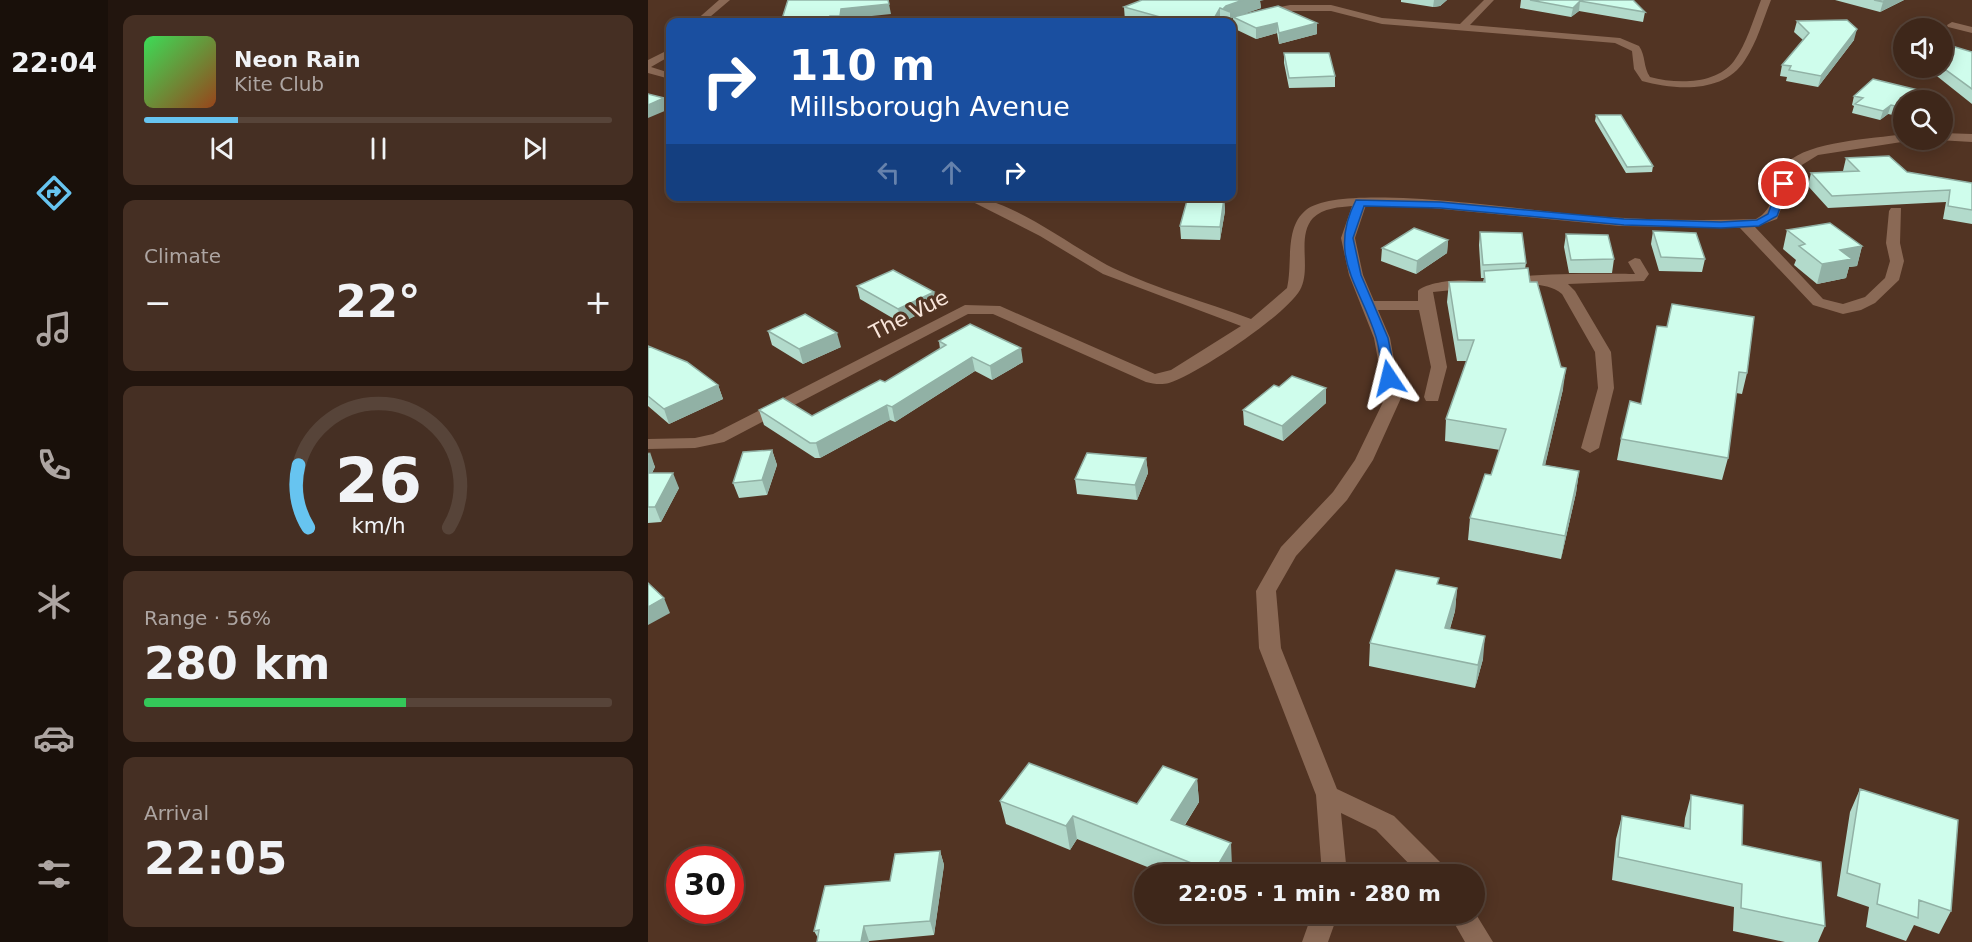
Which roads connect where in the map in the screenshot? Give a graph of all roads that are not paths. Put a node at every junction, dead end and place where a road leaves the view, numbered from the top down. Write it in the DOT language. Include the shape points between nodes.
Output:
graph roads {
  1 [pos="725,0"];
  2 [pos="1489,0"];
  3 [pos="1766,0"];
  4 [pos="704,18"];
  5 [pos="1236,23"];
  6 [pos="1953,26"];
  7 [pos="1462,28"];
  8 [pos="1972,30"];
  9 [pos="666,55"];
  10 [pos="648,66"];
  11 [pos="648,70"];
  12 [pos="666,75"];
  13 [pos="1953,137"];
  14 [pos="1972,138"];
  15 [pos="1893,140"];
  16 [pos="978,201"];
  17 [pos="1360,202"];
  18 [pos="1896,211"];
  19 [pos="1744,224"];
  20 [pos="1635,262"];
  21 [pos="1552,280"];
  22 [pos="1426,305"];
  23 [pos="1367,306"];
  24 [pos="1252,325"];
  25 [pos="1432,397"];
  26 [pos="648,444"];
  27 [pos="1590,448"];
  28 [pos="1328,795"];
  29 [pos="1333,864"];
  30 [pos="1425,864"];
  31 [pos="1321,924"];
  32 [pos="1468,924"];
  33 [pos="1315,942"];
  34 [pos="1480,942"];
  1 -- 4 [label="street"];
  2 -- 7 [label="street"];
  3 -- 7 [label="street" via="1735,67 1713,79 1685,84 1646,79 1639,69 1637,49 1616,40"];
  5 -- 7 [label="street" via="1275,11 1322,8 1382,21"];
  6 -- 8 [label="street"];
  9 -- 10 [label="street"];
  11 -- 12 [label="street"];
  13 -- 14 [label="street"];
  15 -- 19 [label="street, The Vue" via="1815,152 1791,166 1772,216 1759,223"];
  16 -- 24 [label="street" via="1045,233 1108,271"];
  17 -- 19 [label="street, The Vue" via="1440,205 1634,223"];
  17 -- 23 [label="street" via="1348,238"];
  17 -- 24 [label="street, The Vue" via="1326,205 1311,211 1303,222 1293,289"];
  18 -- 19 [label="street" via="1893,243 1897,261 1892,280 1870,300 1843,309 1818,302"];
  20 -- 21 [label="street" via="1642,274 1639,278"];
  21 -- 22 [label="street" via="1429,288 1425,291"];
  21 -- 27 [label="street" via="1568,291 1603,352 1606,388"];
  22 -- 23 [label="street"];
  22 -- 25 [label="street" via="1439,367"];
  23 -- 28 [label="street" via="1382,338 1393,398 1364,460 1340,496 1288,552 1266,591 1270,648"];
  24 -- 26 [label="street, The Vue" via="1172,375 1152,379 995,309 965,310 718,438 695,443"];
  28 -- 29 [label="street"];
  28 -- 30 [label="street" via="1385,823"];
  31 -- 33 [label="street"];
  32 -- 34 [label="street"];
}
